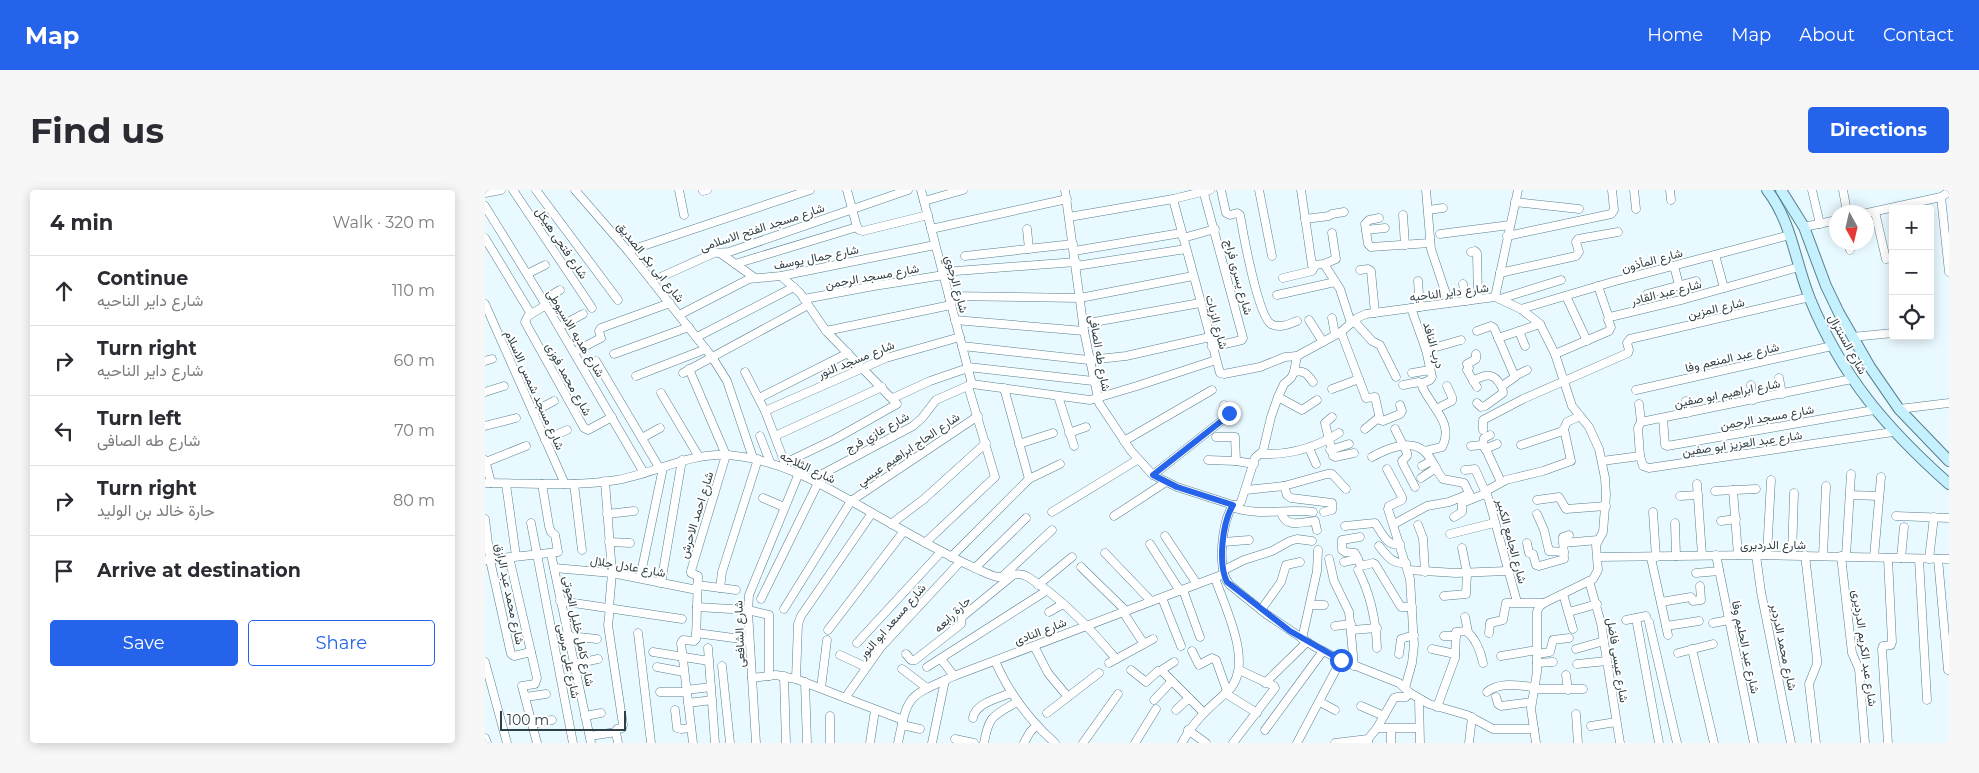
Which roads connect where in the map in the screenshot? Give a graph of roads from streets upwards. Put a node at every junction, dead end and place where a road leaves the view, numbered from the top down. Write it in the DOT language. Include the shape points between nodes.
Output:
graph roads {
  1 [pos="501,190"];
  2 [pos="513,190"];
  3 [pos="536,190"];
  4 [pos="575,190"];
  5 [pos="679,190"];
  6 [pos="810,190"];
  7 [pos="847,190"];
  8 [pos="908,190"];
  9 [pos="921,190"];
  10 [pos="963,190"];
  11 [pos="1065,190"];
  12 [pos="1221,190"];
  13 [pos="1259,190"];
  14 [pos="1301,190"];
  15 [pos="1426,190"];
  16 [pos="1518,190"];
  17 [pos="1612,190"];
  18 [pos="1634,190"];
  19 [pos="1670,190"];
  20 [pos="1767,190"];
  21 [pos="1781,190"];
  22 [pos="1812,190"];
  23 [pos="1843,190"];
  24 [pos="1206,191"];
  25 [pos="486,192"];
  26 [pos="1944,194"];
  27 [pos="1067,199"];
  28 [pos="1173,199"];
  29 [pos="1671,200"];
  30 [pos="924,201"];
  31 [pos="1515,202"];
  32 [pos="1846,205"];
  33 [pos="1912,205"];
  34 [pos="485,206"];
  35 [pos="852,208"];
  36 [pos="1443,208"];
  37 [pos="1579,209"];
  38 [pos="1636,209"];
  39 [pos="1889,209"];
  40 [pos="1428,210"];
  41 [pos="1344,212"];
  42 [pos="1874,212"];
  43 [pos="928,215"];
  44 [pos="1403,215"];
  45 [pos="683,216"];
  46 [pos="1069,216"];
  47 [pos="1379,218"];
  48 [pos="1305,219"];
  49 [pos="1874,221"];
  50 [pos="1802,222"];
  51 [pos="1829,222"];
  52 [pos="1787,223"];
  53 [pos="1820,224"];
  54 [pos="1509,225"];
  55 [pos="857,227"];
  56 [pos="1385,228"];
  57 [pos="931,229"];
  58 [pos="1027,229"];
  59 [pos="1215,229"];
  60 [pos="1366,230"];
  61 [pos="1618,232"];
  62 [pos="1332,233"];
  63 [pos="1440,234"];
  64 [pos="1182,235"];
  65 [pos="1791,235"];
  66 [pos="1507,236"];
  67 [pos="485,238"];
  68 [pos="1430,243"];
  69 [pos="935,245"];
  70 [pos="1405,245"];
  71 [pos="1074,247"];
  72 [pos="1029,249"];
  73 [pos="1186,249"];
  74 [pos="628,251"];
  75 [pos="719,252"];
  76 [pos="1471,252"];
  77 [pos="1715,255"];
  78 [pos="965,256"];
  79 [pos="1271,256"];
  80 [pos="1886,259"];
  81 [pos="735,264"];
  82 [pos="1076,264"];
  83 [pos="1324,264"];
  84 [pos="545,265"];
  85 [pos="1315,266"];
  86 [pos="1674,266"];
  87 [pos="1799,267"];
  88 [pos="1360,270"];
  89 [pos="1949,272"];
  90 [pos="1500,273"];
  91 [pos="527,274"];
  92 [pos="943,274"];
  93 [pos="781,276"];
  94 [pos="1193,276"];
  95 [pos="755,278"];
  96 [pos="1283,278"];
  97 [pos="1561,280"];
  98 [pos="653,281"];
  99 [pos="1418,281"];
  100 [pos="1696,281"];
  101 [pos="1335,282"];
  102 [pos="1463,284"];
  103 [pos="1679,285"];
  104 [pos="1598,286"];
  105 [pos="794,287"];
  106 [pos="1724,288"];
  107 [pos="560,290"];
  108 [pos="1647,294"];
  109 [pos="1277,295"];
  110 [pos="949,296"];
  111 [pos="1566,296"];
  112 [pos="1810,297"];
  113 [pos="1080,298"];
  114 [pos="1497,298"];
  115 [pos="1478,299"];
  116 [pos="618,300"];
  117 [pos="1466,301"];
  118 [pos="806,302"];
  119 [pos="545,303"];
  120 [pos="670,303"];
  121 [pos="1200,303"];
  122 [pos="1449,303"];
  123 [pos="485,304"];
  124 [pos="951,305"];
  125 [pos="1420,307"];
  126 [pos="592,308"];
  127 [pos="1411,308"];
  128 [pos="1521,309"];
  129 [pos="1375,312"];
  130 [pos="531,314"];
  131 [pos="583,314"];
  132 [pos="679,315"];
  133 [pos="1332,318"];
  134 [pos="1609,318"];
  135 [pos="955,320"];
  136 [pos="1309,320"];
  137 [pos="1297,321"];
  138 [pos="1352,322"];
  139 [pos="1540,324"];
  140 [pos="559,327"];
  141 [pos="689,327"];
  142 [pos="1083,328"];
  143 [pos="826,331"];
  144 [pos="1477,331"];
  145 [pos="1519,331"];
  146 [pos="1338,333"];
  147 [pos="1889,333"];
  148 [pos="697,337"];
  149 [pos="960,337"];
  150 [pos="1210,337"];
  151 [pos="1497,338"];
  152 [pos="1852,338"];
  153 [pos="1461,340"];
  154 [pos="1587,341"];
  155 [pos="1323,342"];
  156 [pos="962,346"];
  157 [pos="1525,346"];
  158 [pos="1832,346"];
  159 [pos="1212,347"];
  160 [pos="706,349"];
  161 [pos="1426,350"];
  162 [pos="574,352"];
  163 [pos="848,353"];
  164 [pos="614,354"];
  165 [pos="1476,354"];
  166 [pos="1555,354"];
  167 [pos="1297,356"];
  168 [pos="713,357"];
  169 [pos="596,360"];
  170 [pos="1089,360"];
  171 [pos="1216,360"];
  172 [pos="863,367"];
  173 [pos="968,368"];
  174 [pos="1430,370"];
  175 [pos="1527,370"];
  176 [pos="745,372"];
  177 [pos="1294,372"];
  178 [pos="1412,373"];
  179 [pos="636,376"];
  180 [pos="1515,376"];
  181 [pos="1396,377"];
  182 [pos="1779,378"];
  183 [pos="1359,379"];
  184 [pos="1565,380"];
  185 [pos="1852,380"];
  186 [pos="1093,381"];
  187 [pos="1313,382"];
  188 [pos="1422,384"];
  189 [pos="970,385"];
  190 [pos="1403,385"];
  191 [pos="1751,385"];
  192 [pos="504,386"];
  193 [pos="1447,386"];
  194 [pos="1501,386"];
  195 [pos="882,387"];
  196 [pos="1004,388"];
  197 [pos="1333,389"];
  198 [pos="1212,390"];
  199 [pos="1636,390"];
  200 [pos="485,392"];
  201 [pos="661,393"];
  202 [pos="1782,394"];
  203 [pos="1058,396"];
  204 [pos="1278,397"];
  205 [pos="759,398"];
  206 [pos="1097,398"];
  207 [pos="1317,400"];
  208 [pos="1753,400"];
  209 [pos="554,401"];
  210 [pos="895,401"];
  211 [pos="1686,401"];
  212 [pos="1477,403"];
  213 [pos="1949,403"];
  214 [pos="1639,404"];
  215 [pos="1400,405"];
  216 [pos="1224,406"];
  217 [pos="1436,409"];
  218 [pos="1899,409"];
  219 [pos="1874,410"];
  220 [pos="765,411"];
  221 [pos="533,412"];
  222 [pos="1687,413"];
  223 [pos="978,416"];
  224 [pos="1580,416"];
  225 [pos="612,417"];
  226 [pos="1559,417"];
  227 [pos="516,418"];
  228 [pos="1332,418"];
  229 [pos="1663,418"];
  230 [pos="1380,419"];
  231 [pos="1641,422"];
  232 [pos="485,426"];
  233 [pos="1565,426"];
  234 [pos="1086,427"];
  235 [pos="660,428"];
  236 [pos="1365,429"];
  237 [pos="1395,429"];
  238 [pos="567,430"];
  239 [pos="1483,430"];
  240 [pos="1893,432"];
  241 [pos="1053,433"];
  242 [pos="1069,433"];
  243 [pos="1339,433"];
  244 [pos="1490,435"];
  245 [pos="760,436"];
  246 [pos="775,436"];
  247 [pos="1216,437"];
  248 [pos="642,438"];
  249 [pos="545,440"];
  250 [pos="1328,440"];
  251 [pos="1124,441"];
  252 [pos="986,443"];
  253 [pos="1019,444"];
  254 [pos="1349,444"];
  255 [pos="1497,444"];
  256 [pos="526,446"];
  257 [pos="1075,446"];
  258 [pos="1403,446"];
  259 [pos="1471,446"];
  260 [pos="1521,446"];
  261 [pos="1484,447"];
  262 [pos="1309,448"];
  263 [pos="1330,450"];
  264 [pos="1425,451"];
  265 [pos="1354,453"];
  266 [pos="1262,454"];
  267 [pos="726,455"];
  268 [pos="1640,456"];
  269 [pos="699,457"];
  270 [pos="1372,457"];
  271 [pos="755,458"];
  272 [pos="682,460"];
  273 [pos="1137,460"];
  274 [pos="1208,460"];
  275 [pos="1431,460"];
  276 [pos="485,461"];
  277 [pos="1235,461"];
  278 [pos="1602,461"];
  279 [pos="1949,461"];
  280 [pos="770,462"];
  281 [pos="1060,464"];
  282 [pos="1254,464"];
  283 [pos="1316,464"];
  284 [pos="785,466"];
  285 [pos="1422,466"];
  286 [pos="662,468"];
  287 [pos="1436,468"];
  288 [pos="1387,469"];
  289 [pos="1465,470"];
  290 [pos="799,473"];
  291 [pos="644,474"];
  292 [pos="1851,474"];
  293 [pos="1153,475"];
  294 [pos="1881,477"];
  295 [pos="1421,478"];
  296 [pos="1029,479"];
  297 [pos="1771,480"];
  298 [pos="605,481"];
  299 [pos="815,481"];
  300 [pos="1166,482"];
  301 [pos="1501,482"];
  302 [pos="488,483"];
  303 [pos="506,484"];
  304 [pos="543,484"];
  305 [pos="565,484"];
  306 [pos="574,484"];
  307 [pos="1697,484"];
  308 [pos="1949,484"];
  309 [pos="1284,486"];
  310 [pos="1826,486"];
  311 [pos="1415,487"];
  312 [pos="1756,488"];
  313 [pos="1346,489"];
  314 [pos="1246,490"];
  315 [pos="1733,490"];
  316 [pos="1715,491"];
  317 [pos="1486,492"];
  318 [pos="1794,493"];
  319 [pos="1698,494"];
  320 [pos="1850,495"];
  321 [pos="1471,496"];
  322 [pos="1680,496"];
  323 [pos="1879,496"];
  324 [pos="763,498"];
  325 [pos="1537,500"];
  326 [pos="851,501"];
  327 [pos="1232,506"];
  328 [pos="1606,506"];
  329 [pos="784,507"];
  330 [pos="634,510"];
  331 [pos="1052,512"];
  332 [pos="1281,512"];
  333 [pos="1313,512"];
  334 [pos="1324,512"];
  335 [pos="1653,512"];
  336 [pos="872,513"];
  337 [pos="607,514"];
  338 [pos="1537,514"];
  339 [pos="1115,516"];
  340 [pos="1454,516"];
  341 [pos="1896,516"];
  342 [pos="1933,517"];
  343 [pos="1026,518"];
  344 [pos="1949,518"];
  345 [pos="485,519"];
  346 [pos="1736,519"];
  347 [pos="1721,521"];
  348 [pos="531,523"];
  349 [pos="1494,523"];
  350 [pos="1675,523"];
  351 [pos="891,524"];
  352 [pos="1394,524"];
  353 [pos="1418,525"];
  354 [pos="1345,526"];
  355 [pos="1904,527"];
  356 [pos="1052,530"];
  357 [pos="1317,530"];
  358 [pos="904,531"];
  359 [pos="1450,534"];
  360 [pos="1569,535"];
  361 [pos="1165,536"];
  362 [pos="1359,537"];
  363 [pos="1407,538"];
  364 [pos="1249,540"];
  365 [pos="1598,540"];
  366 [pos="609,542"];
  367 [pos="1223,542"];
  368 [pos="1313,542"];
  369 [pos="1400,542"];
  370 [pos="1563,542"];
  371 [pos="630,543"];
  372 [pos="925,543"];
  373 [pos="1150,544"];
  374 [pos="1527,544"];
  375 [pos="1379,546"];
  376 [pos="1461,548"];
  377 [pos="582,550"];
  378 [pos="1318,550"];
  379 [pos="941,552"];
  380 [pos="1564,552"];
  381 [pos="1105,553"];
  382 [pos="536,554"];
  383 [pos="551,554"];
  384 [pos="1702,555"];
  385 [pos="1716,555"];
  386 [pos="1738,555"];
  387 [pos="1757,555"];
  388 [pos="1767,555"];
  389 [pos="1792,555"];
  390 [pos="1805,555"];
  391 [pos="512,556"];
  392 [pos="1676,556"];
  393 [pos="1823,556"];
  394 [pos="1843,556"];
  395 [pos="1072,557"];
  396 [pos="1598,557"];
  397 [pos="1653,557"];
  398 [pos="1874,557"];
  399 [pos="951,558"];
  400 [pos="1888,558"];
  401 [pos="1901,558"];
  402 [pos="1329,559"];
  403 [pos="1358,559"];
  404 [pos="1919,559"];
  405 [pos="1929,559"];
  406 [pos="1938,559"];
  407 [pos="1949,559"];
  408 [pos="487,560"];
  409 [pos="960,562"];
  410 [pos="1300,562"];
  411 [pos="1343,562"];
  412 [pos="1407,566"];
  413 [pos="1081,567"];
  414 [pos="554,568"];
  415 [pos="975,568"];
  416 [pos="1358,570"];
  417 [pos="1507,571"];
  418 [pos="1719,571"];
  419 [pos="1224,572"];
  420 [pos="1425,572"];
  421 [pos="612,573"];
  422 [pos="1467,573"];
  423 [pos="1696,573"];
  424 [pos="1013,574"];
  425 [pos="1002,577"];
  426 [pos="640,578"];
  427 [pos="1215,578"];
  428 [pos="1589,581"];
  429 [pos="661,583"];
  430 [pos="1197,584"];
  431 [pos="1038,585"];
  432 [pos="1700,586"];
  433 [pos="697,588"];
  434 [pos="720,588"];
  435 [pos="736,590"];
  436 [pos="1182,590"];
  437 [pos="1046,591"];
  438 [pos="1563,594"];
  439 [pos="1444,596"];
  440 [pos="1162,598"];
  441 [pos="761,599"];
  442 [pos="561,601"];
  443 [pos="1151,601"];
  444 [pos="1517,602"];
  445 [pos="1661,602"];
  446 [pos="1063,604"];
  447 [pos="1544,604"];
  448 [pos="1597,604"];
  449 [pos="1310,605"];
  450 [pos="1324,605"];
  451 [pos="697,607"];
  452 [pos="1412,607"];
  453 [pos="609,608"];
  454 [pos="784,609"];
  455 [pos="748,610"];
  456 [pos="1261,610"];
  457 [pos="1125,611"];
  458 [pos="1049,612"];
  459 [pos="1569,612"];
  460 [pos="1465,617"];
  461 [pos="1636,618"];
  462 [pos="682,619"];
  463 [pos="1626,620"];
  464 [pos="1729,620"];
  465 [pos="1699,621"];
  466 [pos="1713,622"];
  467 [pos="1087,625"];
  468 [pos="1335,626"];
  469 [pos="1666,626"];
  470 [pos="1352,627"];
  471 [pos="1377,628"];
  472 [pos="1573,629"];
  473 [pos="828,630"];
  474 [pos="1468,632"];
  475 [pos="696,633"];
  476 [pos="1489,633"];
  477 [pos="638,634"];
  478 [pos="1414,635"];
  479 [pos="1668,635"];
  480 [pos="569,636"];
  481 [pos="1444,636"];
  482 [pos="1456,636"];
  483 [pos="1200,637"];
  484 [pos="1569,638"];
  485 [pos="597,639"];
  486 [pos="1153,639"];
  487 [pos="749,640"];
  488 [pos="827,640"];
  489 [pos="1305,640"];
  490 [pos="1604,641"];
  491 [pos="857,644"];
  492 [pos="1144,644"];
  493 [pos="1713,644"];
  494 [pos="1035,646"];
  495 [pos="1181,646"];
  496 [pos="708,648"];
  497 [pos="1377,648"];
  498 [pos="1432,649"];
  499 [pos="1576,649"];
  500 [pos="1692,649"];
  501 [pos="1192,651"];
  502 [pos="1323,651"];
  503 [pos="531,652"];
  504 [pos="653,652"];
  505 [pos="1537,652"];
  506 [pos="1678,653"];
  507 [pos="905,654"];
  508 [pos="1399,654"];
  509 [pos="1455,654"];
  510 [pos="840,655"];
  511 [pos="683,656"];
  512 [pos="1501,656"];
  513 [pos="599,659"];
  514 [pos="941,659"];
  515 [pos="1341,660"];
  516 [pos="709,661"];
  517 [pos="995,661"];
  518 [pos="1607,661"];
  519 [pos="485,662"];
  520 [pos="1174,662"];
  521 [pos="1553,662"];
  522 [pos="1483,663"];
  523 [pos="574,664"];
  524 [pos="1537,664"];
  525 [pos="1577,664"];
  526 [pos="722,666"];
  527 [pos="1355,666"];
  528 [pos="657,667"];
  529 [pos="866,667"];
  530 [pos="927,667"];
  531 [pos="902,669"];
  532 [pos="1131,670"];
  533 [pos="1239,670"];
  534 [pos="1948,670"];
  535 [pos="1160,671"];
  536 [pos="684,672"];
  537 [pos="1099,673"];
  538 [pos="1566,675"];
  539 [pos="769,676"];
  540 [pos="784,676"];
  541 [pos="954,676"];
  542 [pos="751,678"];
  543 [pos="796,678"];
  544 [pos="945,680"];
  545 [pos="1172,681"];
  546 [pos="805,682"];
  547 [pos="1265,683"];
  548 [pos="711,687"];
  549 [pos="821,688"];
  550 [pos="927,688"];
  551 [pos="1533,688"];
  552 [pos="1583,689"];
  553 [pos="1407,690"];
  554 [pos="1568,690"];
  555 [pos="687,691"];
  556 [pos="660,692"];
  557 [pos="1226,692"];
  558 [pos="1487,692"];
  559 [pos="1011,693"];
  560 [pos="547,694"];
  561 [pos="1118,694"];
  562 [pos="525,697"];
  563 [pos="1068,697"];
  564 [pos="1496,697"];
  565 [pos="845,698"];
  566 [pos="1189,698"];
  567 [pos="1419,698"];
  568 [pos="712,700"];
  569 [pos="1154,700"];
  570 [pos="1927,700"];
  571 [pos="1017,702"];
  572 [pos="1320,702"];
  573 [pos="1531,702"];
  574 [pos="688,703"];
  575 [pos="1361,706"];
  576 [pos="1437,707"];
  577 [pos="1156,709"];
  578 [pos="675,710"];
  579 [pos="875,710"];
  580 [pos="1176,710"];
  581 [pos="1335,710"];
  582 [pos="601,713"];
  583 [pos="1047,713"];
  584 [pos="1204,713"];
  585 [pos="1257,713"];
  586 [pos="1576,714"];
  587 [pos="585,716"];
  588 [pos="830,716"];
  589 [pos="1384,716"];
  590 [pos="1471,717"];
  591 [pos="973,718"];
  592 [pos="552,720"];
  593 [pos="902,722"];
  594 [pos="1616,722"];
  595 [pos="532,724"];
  596 [pos="1036,726"];
  597 [pos="1591,726"];
  598 [pos="691,728"];
  599 [pos="1377,728"];
  600 [pos="1419,728"];
  601 [pos="920,729"];
  602 [pos="1534,729"];
  603 [pos="1188,730"];
  604 [pos="1265,730"];
  605 [pos="1391,730"];
  606 [pos="615,732"];
  607 [pos="485,738"];
  608 [pos="955,739"];
  609 [pos="590,740"];
  610 [pos="1368,741"];
  611 [pos="487,743"];
  612 [pos="507,743"];
  613 [pos="537,743"];
  614 [pos="573,743"];
  615 [pos="618,743"];
  616 [pos="651,743"];
  617 [pos="693,743"];
  618 [pos="715,743"];
  619 [pos="730,743"];
  620 [pos="756,743"];
  621 [pos="786,743"];
  622 [pos="807,743"];
  623 [pos="830,743"];
  624 [pos="870,743"];
  625 [pos="899,743"];
  626 [pos="932,743"];
  627 [pos="975,743"];
  628 [pos="984,743"];
  629 [pos="1024,743"];
  630 [pos="1055,743"];
  631 [pos="1083,743"];
  632 [pos="1135,743"];
  633 [pos="1182,743"];
  634 [pos="1206,743"];
  635 [pos="1233,743"];
  636 [pos="1297,743"];
  637 [pos="1335,743"];
  638 [pos="1391,743"];
  639 [pos="1420,743"];
  640 [pos="1469,743"];
  641 [pos="1537,743"];
  642 [pos="1578,743"];
  643 [pos="1620,743"];
  644 [pos="1659,743"];
  645 [pos="1677,743"];
  646 [pos="1714,743"];
  647 [pos="1754,743"];
  648 [pos="1791,743"];
  649 [pos="1816,743"];
  650 [pos="1865,743"];
  651 [pos="1888,743"];
  1 -- 25 [label="street"];
  2 -- 126 [label="street, شارع فتحى هيكل"];
  3 -- 116 [label="street"];
  4 -- 74 [label="street, شارع ابى بكر الصديق"];
  5 -- 45 [label="street"];
  6 -- 74 [label="street"];
  7 -- 35 [label="street"];
  8 -- 35 [label="street, شارع مسجد الفتح الاسلامى"];
  9 -- 30 [label="street, شارع الرجوي"];
  10 -- 30 [label="street"];
  11 -- 27 [label="street, شارع طه الصافى"];
  12 -- 137 [label="street" via="1226,213 1240,215 1265,317 1277,326"];
  13 -- 79 [label="street"];
  14 -- 48 [label="street"];
  15 -- 40 [label="street"];
  16 -- 31 [label="street"];
  17 -- 66 [label="street" via="1611,214"];
  18 -- 38 [label="street"];
  19 -- 29 [label="street"];
  20 -- 52 [label="street, شارع السنترال"];
  21 -- 50 [label="street, شارع السنترال"];
  22 -- 53 [label="street"];
  23 -- 32 [label="street"];
  24 -- 28 [label="street"];
  24 -- 59 [label="street, شارع يسرى فراج"];
  26 -- 33 [label="street"];
  26 -- 89 [label="street"];
  27 -- 46 [label="street, شارع طه الصافى"];
  27 -- 57 [label="street"];
  28 -- 46 [label="street"];
  28 -- 64 [label="street, شارع الزيات"];
  30 -- 43 [label="street, شارع الرجوي"];
  31 -- 37 [label="street"];
  31 -- 54 [label="street"];
  34 -- 91 [label="street, شارع هديه الاسيوطى"];
  35 -- 55 [label="street"];
  35 -- 75 [label="street, شارع مسجد الفتح الاسلامى" via="729,252"];
  36 -- 40 [label="street"];
  39 -- 42 [label="street"];
  40 -- 68 [label="street"];
  41 -- 48 [label="street"];
  43 -- 55 [label="street" via="863,231"];
  43 -- 57 [label="street, شارع الرجوي"];
  44 -- 70 [label="street"];
  46 -- 71 [label="street, شارع طه الصافى"];
  47 -- 60 [label="street" via="1367,221"];
  48 -- 85 [label="street" via="1311,263"];
  49 -- 80 [label="street"];
  50 -- 52 [label="street"];
  50 -- 53 [label="street"];
  50 -- 152 [label="street, شارع السنترال" via="1826,286"];
  51 -- 53 [label="street"];
  52 -- 65 [label="street, شارع السنترال"];
  54 -- 63 [label="street"];
  54 -- 66 [label="street"];
  55 -- 81 [label="street"];
  56 -- 60 [label="street"];
  57 -- 69 [label="street, شارع الرجوي"];
  58 -- 72 [label="street"];
  59 -- 64 [label="street"];
  59 -- 159 [label="street, شارع يسرى فراج" via="1243,338"];
  60 -- 70 [label="street" via="1371,247"];
  61 -- 90 [label="street" via="1577,239 1579,252 1576,256"];
  62 -- 83 [label="street" via="1336,259"];
  64 -- 71 [label="street"];
  64 -- 73 [label="street, شارع الزيات"];
  65 -- 77 [label="street, شارع المأذون"];
  65 -- 87 [label="street, شارع السنترال"];
  66 -- 90 [label="street"];
  67 -- 130 [label="street, شارع محمد فوزى"];
  68 -- 70 [label="street"];
  68 -- 122 [label="street"];
  69 -- 92 [label="street, شارع الرجوي"];
  69 -- 93 [label="street, شارع جمال يوسف"];
  71 -- 72 [label="street"];
  71 -- 82 [label="street, شارع طه الصافى"];
  72 -- 78 [label="street"];
  73 -- 82 [label="street, شارع مسجد الرحمن"];
  73 -- 94 [label="street, شارع الزيات"];
  74 -- 98 [label="street, شارع ابى بكر الصديق"];
  75 -- 81 [label="street"];
  75 -- 98 [label="street, شارع مسجد الفتح الاسلامى"];
  76 -- 115 [label="street" via="1477,253"];
  77 -- 86 [label="street, شارع المأذون"];
  77 -- 106 [label="street"];
  81 -- 95 [label="street"];
  82 -- 92 [label="street, شارع مسجد الرحمن"];
  82 -- 113 [label="street, شارع طه الصافى"];
  83 -- 85 [label="street"];
  83 -- 101 [label="street"];
  84 -- 91 [label="street"];
  85 -- 96 [label="street" via="1312,271"];
  86 -- 103 [label="street"];
  86 -- 104 [label="street, شارع المأذون"];
  87 -- 106 [label="street, شارع عبد القادر"];
  87 -- 112 [label="street, شارع السنترال"];
  88 -- 129 [label="street" via="1371,271"];
  90 -- 114 [label="street"];
  91 -- 119 [label="street, شارع هديه الاسيوطى"];
  92 -- 110 [label="street, شارع الرجوي"];
  92 -- 118 [label="street, شارع مسجد الرحمن"];
  93 -- 95 [label="street, شارع جمال يوسف"];
  93 -- 105 [label="street"];
  94 -- 113 [label="street"];
  94 -- 121 [label="street, شارع الزيات"];
  95 -- 132 [label="street, شارع جمال يوسف" via="749,278"];
  97 -- 114 [label="street"];
  98 -- 120 [label="street, شارع ابى بكر الصديق"];
  99 -- 125 [label="street"];
  100 -- 103 [label="street"];
  101 -- 109 [label="street"];
  101 -- 138 [label="street"];
  102 -- 117 [label="street"];
  103 -- 108 [label="street"];
  104 -- 111 [label="street, شارع المأذون"];
  104 -- 134 [label="street"];
  105 -- 118 [label="street"];
  105 -- 148 [label="street"];
  106 -- 134 [label="street, شارع عبد القادر"];
  107 -- 119 [label="street"];
  110 -- 113 [label="street"];
  110 -- 124 [label="street, شارع الرجوي"];
  111 -- 128 [label="street, شارع المأذون"];
  111 -- 154 [label="street"];
  112 -- 158 [label="street, شارع السنترال"];
  112 -- 184 [label="street, شارع المزين" via="1627,341 1628,353"];
  113 -- 142 [label="street, شارع طه الصافى"];
  114 -- 115 [label="street, شارع داير الناحيه"];
  114 -- 128 [label="street, شارع داير الناحيه"];
  115 -- 117 [label="street, شارع داير الناحيه"];
  117 -- 122 [label="street, شارع داير الناحيه"];
  118 -- 143 [label="street"];
  118 -- 168 [label="street, شارع مسجد الرحمن"];
  119 -- 130 [label="street"];
  119 -- 140 [label="street, شارع هديه الاسيوطى"];
  120 -- 132 [label="street, شارع ابى بكر الصديق"];
  120 -- 162 [label="street" via="601,328 601,338"];
  121 -- 142 [label="street"];
  121 -- 150 [label="street, شارع الزيات"];
  122 -- 125 [label="street, شارع داير الناحيه"];
  123 -- 221 [label="street, شارع مسجد شمس الاسلام"];
  124 -- 135 [label="street, شارع الرجوي"];
  124 -- 143 [label="street"];
  125 -- 127 [label="street, شارع داير الناحيه"];
  127 -- 129 [label="street, شارع داير الناحيه"];
  127 -- 161 [label="street, درب النافد"];
  128 -- 139 [label="street, شارع داير الناحيه"];
  129 -- 138 [label="street, شارع داير الناحيه"];
  130 -- 225 [label="street, شارع محمد فوزى" via="525,322 584,428 588,430"];
  131 -- 140 [label="street"];
  132 -- 141 [label="street, شارع ابى بكر الصديق"];
  133 -- 146 [label="street"];
  134 -- 154 [label="street" via="1609,332"];
  135 -- 142 [label="street"];
  135 -- 149 [label="street, شارع الرجوي"];
  136 -- 155 [label="street"];
  138 -- 146 [label="street, شارع داير الناحيه"];
  138 -- 181 [label="street" via="1380,345"];
  139 -- 145 [label="street"];
  139 -- 166 [label="street, شارع داير الناحيه"];
  140 -- 162 [label="street, شارع هديه الاسيوطى"];
  141 -- 148 [label="street, شارع ابى بكر الصديق"];
  141 -- 164 [label="street"];
  142 -- 170 [label="street, شارع طه الصافى"];
  143 -- 163 [label="street"];
  144 -- 151 [label="street" via="1492,326"];
  145 -- 151 [label="street"];
  145 -- 157 [label="street"];
  146 -- 155 [label="street, شارع داير الناحيه"];
  146 -- 183 [label="street"];
  147 -- 152 [label="street"];
  148 -- 160 [label="street, شارع ابى بكر الصديق"];
  149 -- 156 [label="street, شارع الرجوي"];
  149 -- 172 [label="street, شارع مسجد النور"];
  150 -- 159 [label="street, شارع الزيات"];
  150 -- 170 [label="street" via="1126,356"];
  151 -- 180 [label="street"];
  152 -- 218 [label="street, شارع السنترال"];
  153 -- 161 [label="street"];
  154 -- 166 [label="street"];
  155 -- 167 [label="street, شارع داير الناحيه"];
  156 -- 170 [label="street"];
  156 -- 173 [label="street, شارع الرجوي"];
  158 -- 185 [label="street, شارع السنترال"];
  158 -- 199 [label="street, شارع عبد المنعم وفا"];
  159 -- 171 [label="street, شارع الزيات"];
  160 -- 168 [label="street, شارع ابى بكر الصديق"];
  160 -- 179 [label="street"];
  161 -- 174 [label="street, درب النافد"];
  162 -- 225 [label="street, شارع هديه الاسيوطى"];
  163 -- 172 [label="street"];
  163 -- 205 [label="street"];
  165 -- 194 [label="street" via="1476,359 1467,364 1475,384 1484,376 1491,375"];
  166 -- 184 [label="street, شارع داير الناحيه"];
  167 -- 171 [label="street, شارع الزيات" via="1224,374 1219,371"];
  167 -- 177 [label="street"];
  168 -- 267 [label="street, شارع مسجد الرحمن" via="686,371"];
  168 -- 271 [label="street, شارع ابى بكر الصديق" via="727,381"];
  169 -- 248 [label="street"];
  170 -- 186 [label="street, شارع طه الصافى"];
  171 -- 206 [label="street"];
  172 -- 195 [label="street"];
  172 -- 220 [label="street, شارع مسجد النور"];
  173 -- 186 [label="street"];
  173 -- 189 [label="street, شارع الرجوي"];
  173 -- 210 [label="street" via="930,381"];
  174 -- 178 [label="street"];
  174 -- 188 [label="street, درب النافد" via="1431,379"];
  175 -- 180 [label="street"];
  176 -- 205 [label="street"];
  177 -- 187 [label="street" via="1307,373"];
  177 -- 204 [label="street"];
  180 -- 194 [label="street"];
  182 -- 202 [label="street"];
  183 -- 197 [label="street"];
  183 -- 230 [label="street" via="1366,398 1375,397"];
  184 -- 224 [label="street, شارع داير الناحيه" via="1568,398"];
  184 -- 239 [label="street" via="1483,420"];
  185 -- 202 [label="street, شارع ابراهيم ابو صفين"];
  185 -- 219 [label="street, شارع السنترال"];
  186 -- 206 [label="street, شارع طه الصافى"];
  188 -- 190 [label="street"];
  188 -- 217 [label="street, درب النافد"];
  189 -- 196 [label="street"];
  189 -- 223 [label="street, شارع الرجوي"];
  189 -- 299 [label="street, شارع غازي فرج" via="936,400 913,426"];
  191 -- 208 [label="street"];
  192 -- 200 [label="street"];
  193 -- 217 [label="street" via="1452,401"];
  194 -- 212 [label="street" via="1503,393 1485,406"];
  195 -- 210 [label="street"];
  195 -- 246 [label="street"];
  196 -- 203 [label="street"];
  196 -- 253 [label="street"];
  198 -- 251 [label="street"];
  201 -- 269 [label="street"];
  202 -- 208 [label="street, شارع ابراهيم ابو صفين"];
  203 -- 206 [label="street"];
  203 -- 242 [label="street"];
  204 -- 207 [label="street" via="1303,410"];
  204 -- 266 [label="street"];
  205 -- 220 [label="street"];
  206 -- 251 [label="street, شارع طه الصافى"];
  208 -- 222 [label="street, شارع ابراهيم ابو صفين"];
  209 -- 221 [label="street"];
  210 -- 284 [label="street"];
  211 -- 222 [label="street"];
  213 -- 218 [label="street"];
  214 -- 231 [label="street"];
  215 -- 230 [label="street" via="1400,414 1383,421"];
  216 -- 293 [label="street" via="1229,415"];
  217 -- 264 [label="street, درب النافد" via="1445,425 1446,439 1442,447"];
  218 -- 279 [label="street, شارع السنترال"];
  219 -- 229 [label="street, شارع مسجد الرحمن" via="1667,446"];
  219 -- 240 [label="street, شارع السنترال"];
  220 -- 246 [label="street"];
  221 -- 249 [label="street, شارع مسجد شمس الاسلام"];
  222 -- 229 [label="street, شارع ابراهيم ابو صفين"];
  223 -- 252 [label="street, شارع الرجوي"];
  223 -- 326 [label="street, شارع الحاج ابراهيم عيسي"];
  224 -- 233 [label="street"];
  224 -- 278 [label="street, شارع داير الناحيه" via="1595,437"];
  225 -- 291 [label="street, شارع هديه الاسيوطى"];
  226 -- 233 [label="street"];
  227 -- 232 [label="street"];
  228 -- 250 [label="street" via="1325,423"];
  229 -- 231 [label="street, شارع ابراهيم ابو صفين"];
  230 -- 236 [label="street"];
  231 -- 268 [label="street" via="1638,428"];
  233 -- 260 [label="street"];
  233 -- 301 [label="street" via="1571,461"];
  234 -- 242 [label="street"];
  235 -- 248 [label="street"];
  237 -- 258 [label="street"];
  238 -- 249 [label="street"];
  240 -- 268 [label="street, شارع عبد العزيز ابو صفين" via="1649,468 1643,466"];
  240 -- 308 [label="street, شارع السنترال"];
  241 -- 253 [label="street"];
  242 -- 257 [label="street"];
  243 -- 250 [label="street"];
  244 -- 261 [label="street" via="1484,438"];
  245 -- 280 [label="street"];
  246 -- 284 [label="street"];
  247 -- 277 [label="street" via="1236,438"];
  248 -- 286 [label="street"];
  249 -- 305 [label="street, شارع مسجد شمس الاسلام"];
  250 -- 262 [label="street"];
  250 -- 263 [label="street"];
  251 -- 273 [label="street, شارع طه الصافى"];
  252 -- 351 [label="street" via="950,477"];
  252 -- 372 [label="street, شارع الرجوي" via="995,479"];
  253 -- 296 [label="street"];
  254 -- 263 [label="street"];
  255 -- 261 [label="street"];
  256 -- 276 [label="street"];
  258 -- 264 [label="street"];
  258 -- 270 [label="street"];
  258 -- 311 [label="street" via="1407,454 1403,464"];
  259 -- 261 [label="street"];
  261 -- 301 [label="street"];
  262 -- 266 [label="street"];
  262 -- 283 [label="street"];
  263 -- 265 [label="street" via="1335,457"];
  264 -- 275 [label="street"];
  266 -- 282 [label="street" via="1255,458"];
  267 -- 269 [label="street, شارع الثلاجه"];
  267 -- 271 [label="street, شارع الثلاجه"];
  267 -- 433 [label="street, شارع احمد الاحرش" via="691,571 697,575"];
  268 -- 278 [label="street"];
  269 -- 272 [label="street, شارع الثلاجه"];
  271 -- 280 [label="street, شارع الثلاجه"];
  271 -- 434 [label="street" via="721,572"];
  272 -- 286 [label="street, شارع الثلاجه"];
  272 -- 429 [label="street"];
  273 -- 293 [label="street, شارع طه الصافى"];
  273 -- 331 [label="street"];
  274 -- 277 [label="street"];
  275 -- 285 [label="street"];
  275 -- 287 [label="street"];
  276 -- 302 [label="street"];
  277 -- 282 [label="street"];
  278 -- 328 [label="street, شارع داير الناحيه"];
  280 -- 284 [label="street, شارع الثلاجه"];
  281 -- 296 [label="street"];
  282 -- 314 [label="street"];
  284 -- 290 [label="street, شارع الثلاجه"];
  286 -- 291 [label="street, شارع الثلاجه"];
  286 -- 426 [label="street"];
  287 -- 295 [label="street"];
  287 -- 321 [label="street" via="1443,479 1464,483"];
  288 -- 352 [label="street" via="1402,497 1389,508"];
  289 -- 317 [label="street, شارع الجامع الكبير" via="1475,469"];
  290 -- 299 [label="street, شارع الثلاجه"];
  290 -- 329 [label="street, شارع الشافعى"];
  291 -- 298 [label="street, شارع الثلاجه"];
  292 -- 320 [label="street, شارع عبد الكريم الدرديرى"];
  293 -- 300 [label="street, شارع طه الصافى"];
  294 -- 323 [label="street"];
  296 -- 399 [label="street"];
  297 -- 388 [label="street"];
  298 -- 306 [label="street, شارع الثلاجه"];
  298 -- 337 [label="street"];
  299 -- 326 [label="street, شارع الثلاجه"];
  299 -- 441 [label="street"];
  300 -- 327 [label="street, شارع طه الصافى"];
  300 -- 339 [label="street"];
  301 -- 317 [label="street"];
  302 -- 303 [label="street, شارع الثلاجه"];
  303 -- 304 [label="street, شارع الثلاجه"];
  303 -- 391 [label="street"];
  304 -- 305 [label="street, شارع الثلاجه"];
  304 -- 383 [label="street" via="549,528 555,535 559,551"];
  305 -- 306 [label="street, شارع الثلاجه"];
  306 -- 377 [label="street"];
  307 -- 319 [label="street"];
  309 -- 313 [label="street" via="1327,474 1335,477"];
  309 -- 314 [label="street"];
  309 -- 334 [label="street" via="1291,498 1332,503 1332,510"];
  310 -- 393 [label="street"];
  312 -- 315 [label="street"];
  314 -- 327 [label="street" via="1240,504"];
  315 -- 316 [label="street"];
  315 -- 346 [label="street"];
  317 -- 321 [label="street"];
  317 -- 349 [label="street, شارع الجامع الكبير"];
  318 -- 389 [label="street"];
  319 -- 322 [label="street"];
  319 -- 384 [label="street"];
  320 -- 323 [label="street"];
  320 -- 394 [label="street, شارع عبد الكريم الدرديرى"];
  321 -- 340 [label="street" via="1463,503 1462,512"];
  321 -- 352 [label="street" via="1427,506"];
  323 -- 398 [label="street"];
  324 -- 329 [label="street"];
  325 -- 328 [label="street" via="1559,497 1566,509"];
  326 -- 336 [label="street, شارع الثلاجه"];
  326 -- 454 [label="street"];
  327 -- 332 [label="street, شارع طه الصافى" via="1255,513"];
  327 -- 367 [label="street"];
  328 -- 365 [label="street, شارع داير الناحيه" via="1603,532"];
  329 -- 455 [label="street, شارع الشافعى" via="751,587"];
  330 -- 337 [label="street"];
  332 -- 333 [label="street, شارع طه الصافى"];
  332 -- 357 [label="street" via="1288,523 1315,522"];
  335 -- 397 [label="street"];
  336 -- 351 [label="street, شارع الثلاجه"];
  336 -- 543 [label="street" via="799,620"];
  337 -- 366 [label="street"];
  338 -- 380 [label="street" via="1549,551"];
  341 -- 342 [label="street"];
  342 -- 344 [label="street"];
  342 -- 405 [label="street"];
  343 -- 415 [label="street"];
  345 -- 408 [label="street, شارع محمد عبد الرازق"];
  346 -- 347 [label="street"];
  346 -- 386 [label="street"];
  348 -- 382 [label="street, شارع على مرسى"];
  349 -- 359 [label="street"];
  349 -- 417 [label="street, شارع الجامع الكبير"];
  350 -- 392 [label="street"];
  351 -- 358 [label="street, شارع الثلاجه"];
  352 -- 369 [label="street"];
  353 -- 420 [label="street" via="1423,538"];
  354 -- 369 [label="street" via="1375,522 1387,541 1392,544"];
  355 -- 401 [label="street"];
  356 -- 425 [label="street"];
  358 -- 372 [label="street, شارع الثلاجه"];
  358 -- 473 [label="street"];
  360 -- 370 [label="street" via="1563,536"];
  361 -- 430 [label="street"];
  362 -- 403 [label="street" via="1341,543 1343,551 1354,552"];
  363 -- 369 [label="street"];
  364 -- 367 [label="street"];
  365 -- 370 [label="street"];
  365 -- 396 [label="street, شارع داير الناحيه"];
  366 -- 371 [label="street"];
  366 -- 421 [label="street"];
  367 -- 419 [label="street"];
  368 -- 419 [label="street, شارع النادى" via="1289,541"];
  369 -- 412 [label="street"];
  370 -- 380 [label="street"];
  372 -- 379 [label="street, شارع الثلاجه"];
  373 -- 436 [label="street"];
  374 -- 380 [label="street" via="1529,554 1533,554 1538,566 1563,560"];
  375 -- 412 [label="street" via="1391,561"];
  376 -- 422 [label="street"];
  378 -- 449 [label="street"];
  379 -- 399 [label="street, شارع الثلاجه"];
  379 -- 491 [label="street"];
  381 -- 443 [label="street"];
  382 -- 383 [label="street"];
  382 -- 391 [label="street"];
  382 -- 614 [label="street, شارع على مرسى"];
  383 -- 414 [label="street, شارع كامل خليل الحوتى"];
  384 -- 385 [label="street, شارع الدرديرى"];
  384 -- 392 [label="street, شارع الدرديرى"];
  385 -- 386 [label="street, شارع الدرديرى"];
  385 -- 418 [label="street, شارع عبد الحليم وفا"];
  386 -- 387 [label="street, شارع الدرديرى"];
  387 -- 388 [label="street, شارع الدرديرى"];
  387 -- 648 [label="street, شارع محمد الدردير" via="1761,592"];
  388 -- 389 [label="street, شارع الدرديرى"];
  389 -- 390 [label="street, شارع الدرديرى"];
  390 -- 393 [label="street, شارع الدرديرى"];
  390 -- 649 [label="street" via="1817,659 1809,684"];
  391 -- 408 [label="street"];
  391 -- 503 [label="street"];
  392 -- 397 [label="street, شارع الدرديرى"];
  393 -- 394 [label="street, شارع الدرديرى"];
  394 -- 398 [label="street, شارع الدرديرى"];
  394 -- 650 [label="street, شارع عبد الكريم الدرديرى" via="1852,653 1859,669"];
  395 -- 431 [label="street"];
  396 -- 397 [label="street, شارع الدرديرى"];
  396 -- 428 [label="street, شارع داير الناحيه" via="1598,570"];
  397 -- 445 [label="street"];
  398 -- 400 [label="street, شارع الدرديرى"];
  399 -- 409 [label="street, شارع الثلاجه"];
  400 -- 401 [label="street, شارع الدرديرى"];
  400 -- 651 [label="street" via="1892,642 1882,649"];
  401 -- 404 [label="street, شارع الدرديرى"];
  402 -- 470 [label="street"];
  403 -- 411 [label="street"];
  403 -- 452 [label="street" via="1361,566 1375,564 1399,605"];
  404 -- 405 [label="street, شارع الدرديرى"];
  404 -- 570 [label="street"];
  405 -- 406 [label="street, شارع الدرديرى"];
  406 -- 407 [label="street, شارع الدرديرى"];
  406 -- 534 [label="street"];
  408 -- 503 [label="street, شارع محمد عبد الرازق" via="511,654"];
  409 -- 415 [label="street, شارع الثلاجه"];
  409 -- 529 [label="street, شارع مسعد ابو النور"];
  410 -- 456 [label="street" via="1286,565 1281,582"];
  412 -- 420 [label="street"];
  412 -- 452 [label="street"];
  413 -- 457 [label="street"];
  414 -- 421 [label="street, شارع عادل جلال"];
  414 -- 442 [label="street, شارع كامل خليل الحوتى"];
  415 -- 425 [label="street, شارع الثلاجه"];
  416 -- 471 [label="street" via="1370,598"];
  417 -- 422 [label="street"];
  417 -- 444 [label="street, شارع الجامع الكبير"];
  418 -- 423 [label="street"];
  418 -- 464 [label="street, شارع عبد الحليم وفا"];
  419 -- 427 [label="street, شارع النادى"];
  419 -- 456 [label="street" via="1231,585"];
  420 -- 422 [label="street"];
  421 -- 426 [label="street, شارع عادل جلال"];
  421 -- 453 [label="street"];
  422 -- 439 [label="street" via="1464,595"];
  424 -- 425 [label="street"];
  424 -- 431 [label="street" via="1025,576"];
  424 -- 507 [label="street, حارة رابعه" via="962,617 961,624 915,660"];
  426 -- 429 [label="street, شارع عادل جلال"];
  427 -- 430 [label="street, شارع النادى"];
  427 -- 533 [label="street" via="1237,645"];
  428 -- 438 [label="street"];
  428 -- 448 [label="street, شارع عيسى فاضل"];
  429 -- 433 [label="street, شارع عادل جلال"];
  430 -- 436 [label="street, شارع النادى"];
  431 -- 437 [label="street"];
  432 -- 445 [label="street" via="1701,600"];
  433 -- 434 [label="street, شارع عادل جلال"];
  433 -- 451 [label="street, شارع احمد الاحرش"];
  434 -- 435 [label="street, شارع عادل جلال"];
  436 -- 440 [label="street, شارع النادى"];
  436 -- 483 [label="street"];
  437 -- 446 [label="street"];
  437 -- 514 [label="street"];
  438 -- 447 [label="street"];
  438 -- 459 [label="street"];
  440 -- 443 [label="street, شارع النادى"];
  440 -- 495 [label="street"];
  442 -- 453 [label="street"];
  442 -- 480 [label="street, شارع كامل خليل الحوتى"];
  443 -- 457 [label="street, شارع النادى"];
  444 -- 447 [label="street, شارع الجامع الكبير"];
  444 -- 476 [label="street, شارع الجامع الكبير" via="1506,603 1503,620 1490,623"];
  445 -- 469 [label="street"];
  446 -- 458 [label="street"];
  446 -- 467 [label="street"];
  447 -- 505 [label="street" via="1539,607 1536,619"];
  448 -- 459 [label="street"];
  448 -- 490 [label="street, شارع عيسى فاضل"];
  449 -- 450 [label="street"];
  449 -- 489 [label="street"];
  451 -- 455 [label="street"];
  451 -- 475 [label="street, شارع احمد الاحرش"];
  452 -- 478 [label="street"];
  453 -- 462 [label="street"];
  453 -- 606 [label="street" via="609,634 623,725"];
  455 -- 487 [label="street, شارع الشافعى"];
  455 -- 539 [label="street" via="769,615"];
  456 -- 489 [label="street"];
  457 -- 467 [label="street, شارع النادى"];
  457 -- 492 [label="street"];
  459 -- 472 [label="street"];
  460 -- 474 [label="street"];
  461 -- 463 [label="street"];
  461 -- 644 [label="street"];
  461 -- 645 [label="street" via="1648,619"];
  464 -- 466 [label="street"];
  464 -- 647 [label="street, شارع عبد الحليم وفا"];
  465 -- 469 [label="street"];
  467 -- 492 [label="street" via="1113,661"];
  467 -- 494 [label="street, شارع النادى"];
  468 -- 470 [label="street"];
  469 -- 479 [label="street"];
  470 -- 471 [label="street"];
  470 -- 527 [label="street"];
  471 -- 497 [label="street"];
  474 -- 482 [label="street" via="1457,632"];
  474 -- 522 [label="street" via="1481,653"];
  475 -- 487 [label="street"];
  475 -- 511 [label="street" via="695,641 682,641"];
  477 -- 616 [label="street"];
  478 -- 508 [label="street" via="1401,639"];
  478 -- 553 [label="street" via="1414,655"];
  480 -- 485 [label="street"];
  480 -- 523 [label="street, شارع كامل خليل الحوتى"];
  481 -- 482 [label="street"];
  482 -- 509 [label="street"];
  484 -- 505 [label="street" via="1553,640 1550,652"];
  486 -- 492 [label="street"];
  487 -- 542 [label="street, شارع الشافعى"];
  488 -- 549 [label="street"];
  489 -- 502 [label="street"];
  489 -- 547 [label="street"];
  490 -- 499 [label="street"];
  490 -- 518 [label="street, شارع عيسى فاضل"];
  493 -- 500 [label="street"];
  494 -- 517 [label="street, شارع النادى"];
  494 -- 563 [label="street" via="1048,673"];
  496 -- 516 [label="street"];
  498 -- 509 [label="street"];
  500 -- 506 [label="street"];
  500 -- 646 [label="street"];
  501 -- 557 [label="street" via="1199,665 1212,658 1215,660"];
  502 -- 515 [label="street"];
  502 -- 604 [label="street"];
  503 -- 562 [label="street" via="537,682 523,685"];
  504 -- 511 [label="street"];
  505 -- 512 [label="street"];
  505 -- 524 [label="street"];
  509 -- 576 [label="street"];
  510 -- 529 [label="street"];
  511 -- 516 [label="street"];
  511 -- 536 [label="street"];
  513 -- 523 [label="street"];
  514 -- 530 [label="street"];
  514 -- 541 [label="street"];
  515 -- 527 [label="street"];
  515 -- 572 [label="street"];
  516 -- 548 [label="street"];
  517 -- 541 [label="street, شارع النادى"];
  517 -- 559 [label="street"];
  518 -- 525 [label="street"];
  518 -- 594 [label="street, شارع عيسى فاضل"];
  519 -- 612 [label="street"];
  520 -- 535 [label="street"];
  521 -- 524 [label="street"];
  523 -- 587 [label="street, شارع كامل خليل الحوتى"];
  524 -- 551 [label="street"];
  526 -- 619 [label="street"];
  527 -- 553 [label="street" via="1399,683"];
  528 -- 536 [label="street"];
  529 -- 565 [label="street, شارع مسعد ابو النور"];
  531 -- 550 [label="street"];
  532 -- 535 [label="street" via="1146,682"];
  533 -- 547 [label="street"];
  533 -- 557 [label="street" via="1238,677"];
  535 -- 545 [label="street"];
  536 -- 555 [label="street"];
  537 -- 563 [label="street"];
  538 -- 554 [label="street"];
  539 -- 540 [label="street"];
  539 -- 542 [label="street"];
  540 -- 543 [label="street"];
  540 -- 621 [label="street"];
  541 -- 544 [label="street, شارع النادى"];
  542 -- 620 [label="street, شارع الشافعى"];
  543 -- 546 [label="street"];
  544 -- 550 [label="street, شارع النادى"];
  544 -- 626 [label="street"];
  545 -- 566 [label="street"];
  545 -- 569 [label="street"];
  546 -- 549 [label="street"];
  546 -- 622 [label="street"];
  547 -- 585 [label="street" via="1274,686 1275,690"];
  548 -- 555 [label="street"];
  548 -- 568 [label="street"];
  549 -- 565 [label="street"];
  550 -- 593 [label="street, شارع النادى" via="908,703"];
  551 -- 554 [label="street"];
  551 -- 558 [label="street" via="1502,685"];
  551 -- 573 [label="street"];
  552 -- 554 [label="street"];
  553 -- 567 [label="street"];
  553 -- 589 [label="street" via="1406,697 1393,698"];
  555 -- 556 [label="street"];
  555 -- 574 [label="street"];
  557 -- 584 [label="street"];
  557 -- 585 [label="street"];
  559 -- 571 [label="street"];
  559 -- 591 [label="street" via="978,707"];
  560 -- 562 [label="street"];
  561 -- 631 [label="street"];
  562 -- 595 [label="street"];
  563 -- 583 [label="street"];
  564 -- 573 [label="street" via="1501,706"];
  565 -- 579 [label="street"];
  566 -- 580 [label="street"];
  566 -- 584 [label="street"];
  567 -- 576 [label="street"];
  567 -- 600 [label="street"];
  568 -- 574 [label="street"];
  568 -- 618 [label="street"];
  571 -- 596 [label="street"];
  571 -- 628 [label="street" via="993,716"];
  572 -- 581 [label="street"];
  572 -- 636 [label="street"];
  573 -- 602 [label="street"];
  574 -- 598 [label="street"];
  575 -- 589 [label="street"];
  576 -- 590 [label="street"];
  577 -- 632 [label="street"];
  578 -- 598 [label="street" via="677,728"];
  579 -- 593 [label="street"];
  579 -- 624 [label="street"];
  582 -- 587 [label="street"];
  584 -- 603 [label="street"];
  585 -- 635 [label="street"];
  586 -- 642 [label="street"];
  587 -- 609 [label="street, شارع كامل خليل الحوتى"];
  588 -- 623 [label="street"];
  589 -- 599 [label="street"];
  590 -- 602 [label="street" via="1493,729"];
  590 -- 640 [label="street"];
  592 -- 595 [label="street"];
  593 -- 601 [label="street"];
  593 -- 625 [label="street, شارع النادى"];
  594 -- 597 [label="street"];
  594 -- 643 [label="street, شارع عيسى فاضل"];
  595 -- 613 [label="street"];
  596 -- 629 [label="street"];
  596 -- 630 [label="street"];
  598 -- 617 [label="street"];
  599 -- 605 [label="street"];
  599 -- 610 [label="street"];
  600 -- 605 [label="street"];
  600 -- 639 [label="street"];
  602 -- 641 [label="street"];
  603 -- 633 [label="street"];
  603 -- 634 [label="street"];
  605 -- 638 [label="street"];
  606 -- 609 [label="street"];
  606 -- 615 [label="street"];
  607 -- 611 [label="street"];
  608 -- 627 [label="street"];
  610 -- 637 [label="street"];
}
